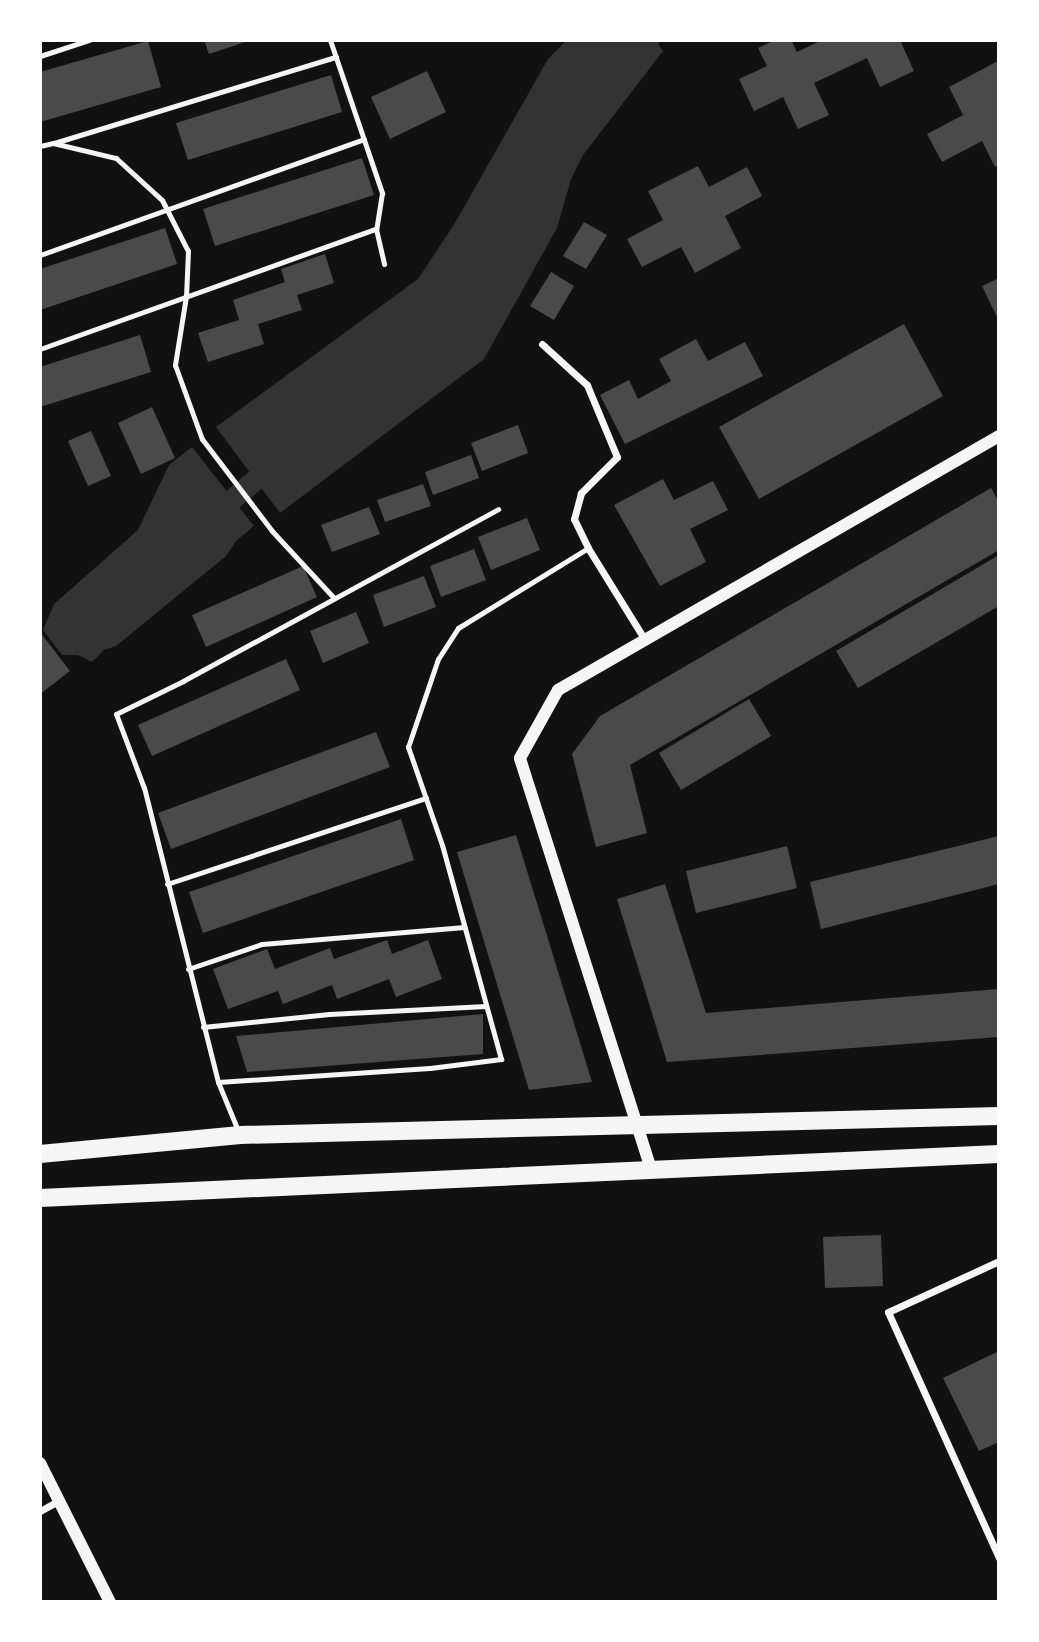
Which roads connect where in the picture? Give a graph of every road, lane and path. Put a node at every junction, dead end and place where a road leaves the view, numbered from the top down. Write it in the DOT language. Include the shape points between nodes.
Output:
graph roads {
  1 [pos="89,40"];
  2 [pos="330,40"];
  3 [pos="40,57"];
  4 [pos="336,57"];
  5 [pos="364,139"];
  6 [pos="53,143"];
  7 [pos="40,146"];
  8 [pos="167,208"];
  9 [pos="376,229"];
  10 [pos="40,255"];
  11 [pos="384,264"];
  12 [pos="186,296"];
  13 [pos="542,344"];
  14 [pos="40,349"];
  15 [pos="999,436"];
  16 [pos="498,509"];
  17 [pos="588,548"];
  18 [pos="334,598"];
  19 [pos="645,640"];
  20 [pos="426,798"];
  21 [pos="167,884"];
  22 [pos="464,927"];
  23 [pos="188,969"];
  24 [pos="486,1006"];
  25 [pos="203,1027"];
  26 [pos="218,1082"];
  27 [pos="999,1116"];
  28 [pos="637,1125"];
  29 [pos="240,1136"];
  30 [pos="40,1154"];
  31 [pos="999,1154"];
  32 [pos="651,1169"];
  33 [pos="40,1198"];
  34 [pos="999,1261"];
  35 [pos="40,1463"];
  36 [pos="58,1501"];
  37 [pos="40,1511"];
  38 [pos="999,1558"];
  39 [pos="110,1602"];
  1 -- 3 [label="lane"];
  2 -- 4 [label="lane"];
  4 -- 5 [label="lane"];
  4 -- 6 [label="lane"];
  5 -- 8 [label="lane"];
  5 -- 9 [label="lane" via="382,193"];
  6 -- 7 [label="lane"];
  6 -- 8 [label="lane" via="116,158"];
  8 -- 10 [label="lane"];
  8 -- 12 [label="lane" via="188,251"];
  9 -- 11 [label="lane"];
  9 -- 12 [label="lane"];
  12 -- 14 [label="lane"];
  12 -- 18 [label="lane" via="175,365 202,439 268,526"];
  13 -- 17 [label="street" via="587,385 617,457 581,493 574,519"];
  15 -- 19 [label="street"];
  16 -- 18 [label="lane"];
  17 -- 19 [label="street"];
  17 -- 20 [label="lane" via="458,628 438,659 408,747"];
  18 -- 21 [label="lane" via="116,714 144,788"];
  19 -- 28 [label="street" via="558,690 520,758"];
  20 -- 21 [label="lane"];
  20 -- 22 [label="lane"];
  21 -- 23 [label="lane"];
  22 -- 23 [label="lane" via="262,944"];
  22 -- 24 [label="lane"];
  23 -- 25 [label="lane"];
  24 -- 25 [label="lane" via="329,1014"];
  24 -- 26 [label="lane" via="501,1059"];
  25 -- 26 [label="lane"];
  26 -- 29 [label="lane"];
  27 -- 28 [label="main road"];
  28 -- 29 [label="main road"];
  28 -- 32 [label="street"];
  29 -- 30 [label="main road"];
  31 -- 32 [label="main road"];
  32 -- 33 [label="main road"];
  34 -- 38 [label="street" via="888,1312"];
  35 -- 36 [label="street"];
  36 -- 37 [label="street"];
  36 -- 39 [label="street"];
}
